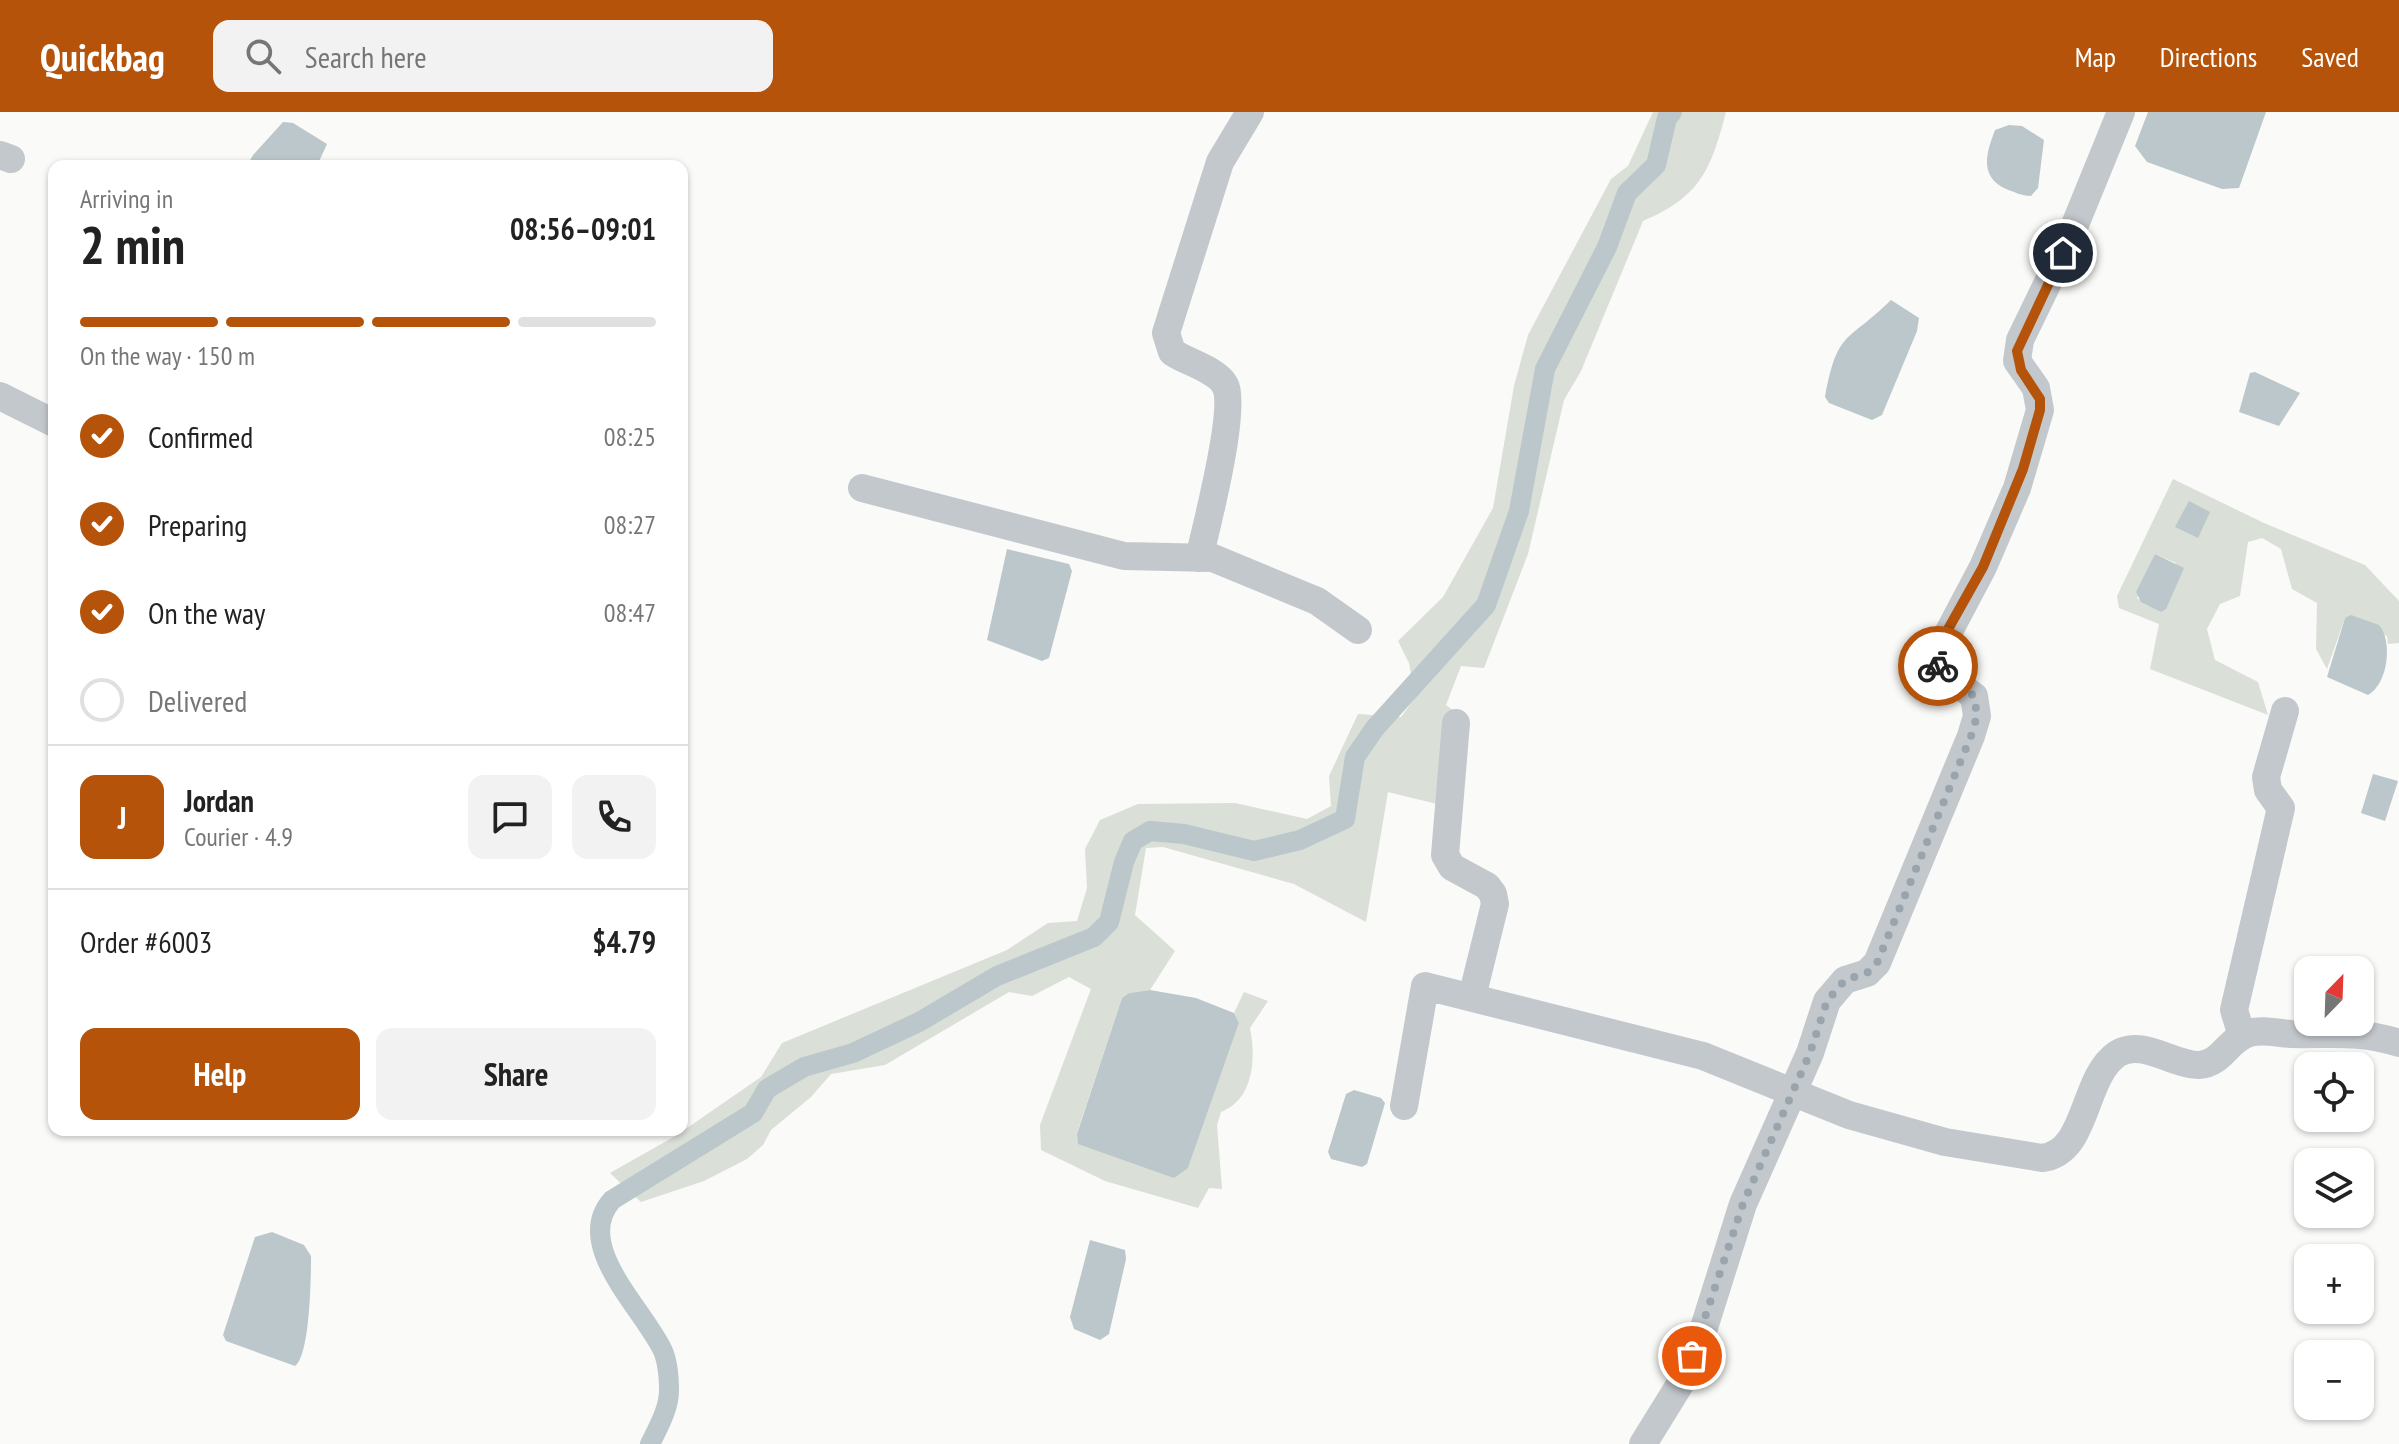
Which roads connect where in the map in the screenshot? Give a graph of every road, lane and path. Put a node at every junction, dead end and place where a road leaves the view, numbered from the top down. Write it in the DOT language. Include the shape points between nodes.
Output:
graph roads {
  1 [pos="1250,112"];
  2 [pos="2121,112"];
  3 [pos="0,396"];
  4 [pos="48,420"];
  5 [pos="862,488"];
  6 [pos="1199,558"];
  7 [pos="1358,630"];
  8 [pos="2285,711"];
  9 [pos="1456,723"];
  10 [pos="1472,997"];
  11 [pos="2242,1036"];
  12 [pos="2399,1043"];
  13 [pos="1793,1091"];
  14 [pos="1404,1106"];
  15 [pos="1643,1444"];
  1 -- 6 [label="street" via="1220,162 1166,333 1172,352 1216,376 1227,393 1217,480"];
  2 -- 13 [label="street" via="2017,351 2021,370 2036,388 2040,410 2017,488 1983,567 1938,647 1942,673 1974,696 1977,716 1971,736 1877,963 1834,989"];
  3 -- 4 [label="street"];
  5 -- 6 [label="street" via="1124,556"];
  6 -- 7 [label="street" via="1213,558 1295,590"];
  8 -- 11 [label="street" via="2266,777 2281,808 2234,1010"];
  9 -- 10 [label="street" via="1445,855 1452,867 1487,886 1495,904"];
  10 -- 13 [label="street" via="1703,1056"];
  10 -- 14 [label="street" via="1425,986"];
  11 -- 12 [label="street" via="2259,1031 2356,1032"];
  11 -- 13 [label="street" via="2203,1065 2138,1049 2122,1051 2113,1057 2065,1149 2053,1157 1945,1142 1849,1115"];
  13 -- 15 [label="street" via="1743,1204 1703,1331"];
}
